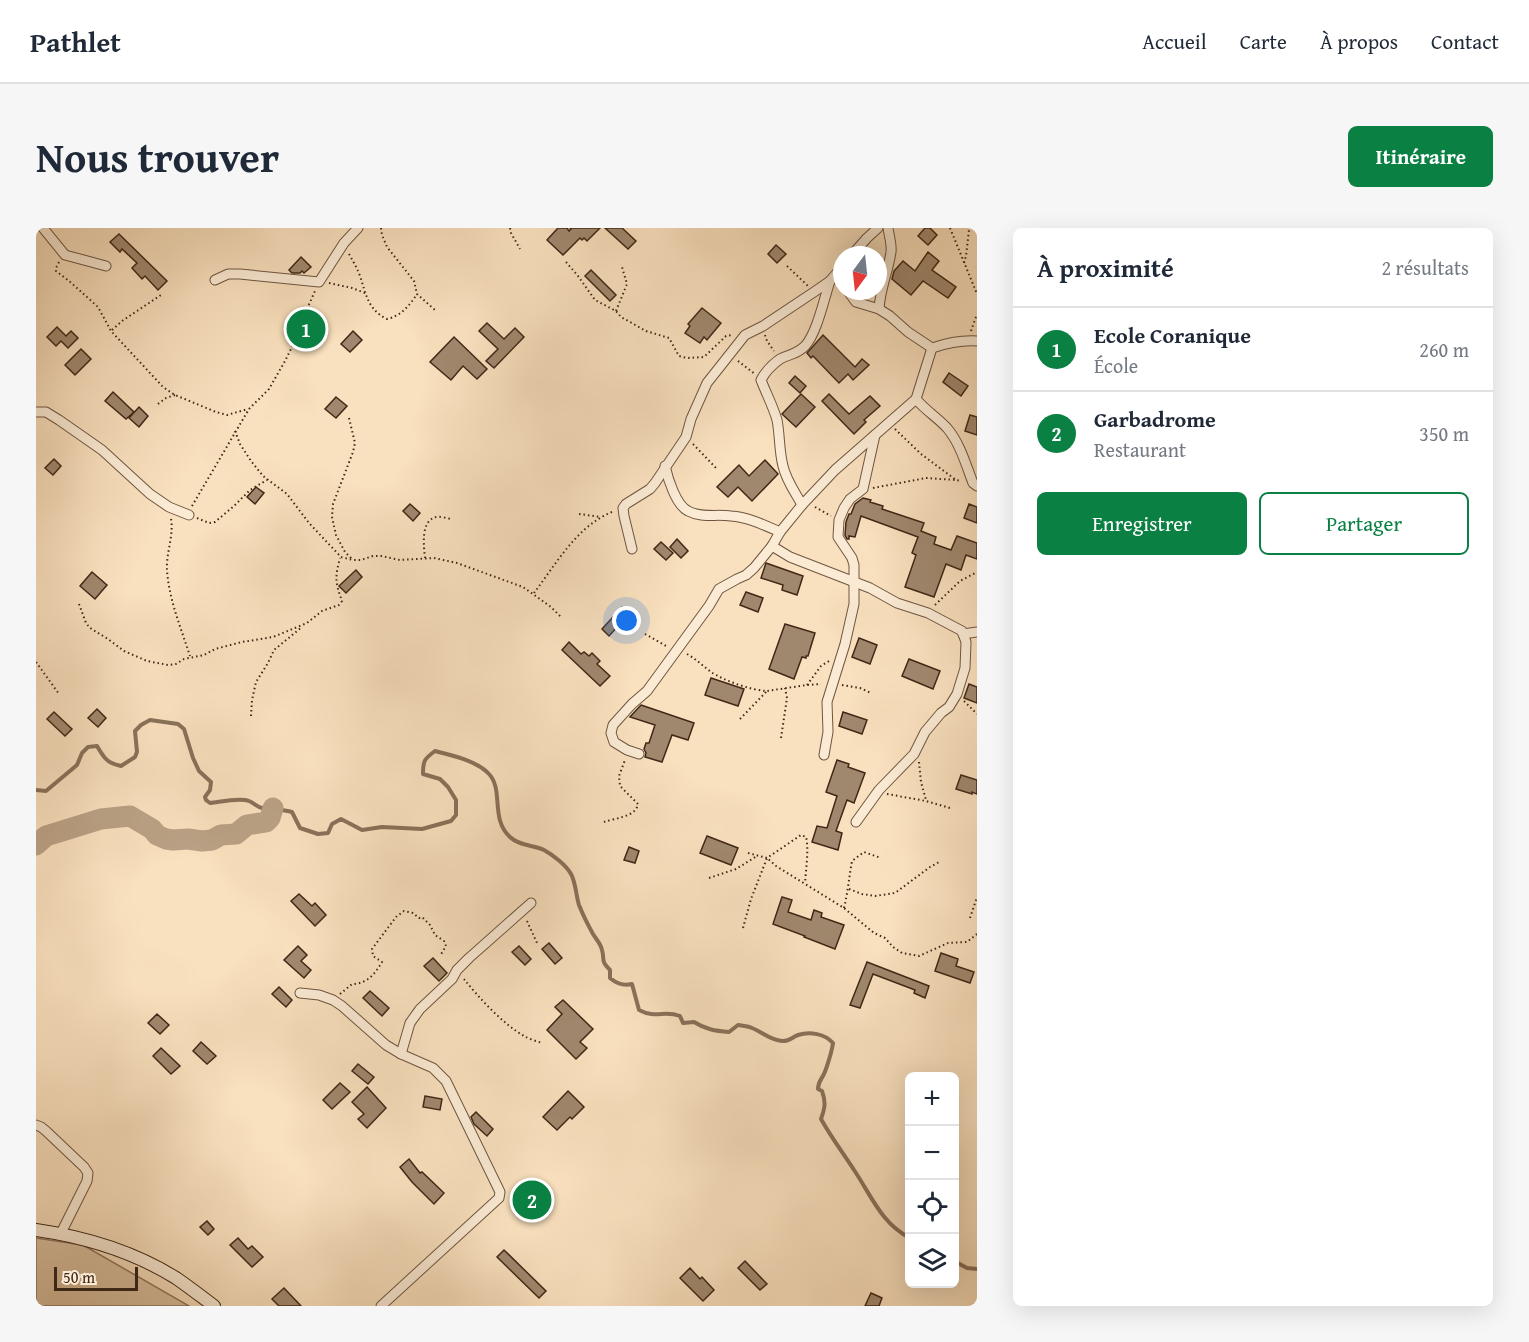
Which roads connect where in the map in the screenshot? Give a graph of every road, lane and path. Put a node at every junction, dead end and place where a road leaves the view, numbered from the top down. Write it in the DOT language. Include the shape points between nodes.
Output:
graph roads {
  1 [pos="43,228"];
  2 [pos="358,228"];
  3 [pos="381,228"];
  4 [pos="510,228"];
  5 [pos="878,228"];
  6 [pos="888,228"];
  7 [pos="950,228"];
  8 [pos="969,230"];
  9 [pos="344,243"];
  10 [pos="860,246"];
  11 [pos="520,249"];
  12 [pos="65,255"];
  13 [pos="566,262"];
  14 [pos="963,263"];
  15 [pos="106,266"];
  16 [pos="787,266"];
  17 [pos="622,267"];
  18 [pos="833,277"];
  19 [pos="215,280"];
  20 [pos="830,281"];
  21 [pos="319,282"];
  22 [pos="814,292"];
  23 [pos="365,293"];
  24 [pos="417,294"];
  25 [pos="977,294"];
  26 [pos="161,295"];
  27 [pos="855,300"];
  28 [pos="879,309"];
  29 [pos="435,310"];
  30 [pos="616,311"];
  31 [pos="977,314"];
  32 [pos="763,326"];
  33 [pos="111,331"];
  34 [pos="745,335"];
  35 [pos="972,341"];
  36 [pos="932,348"];
  37 [pos="730,354"];
  38 [pos="780,359"];
  39 [pos="762,380"];
  40 [pos="175,395"];
  41 [pos="916,399"];
  42 [pos="158,404"];
  43 [pos="249,409"];
  44 [pos="36,412"];
  45 [pos="349,418"];
  46 [pos="890,421"];
  47 [pos="235,431"];
  48 [pos="875,435"];
  49 [pos="686,437"];
  50 [pos="665,466"];
  51 [pos="716,468"];
  52 [pos="267,480"];
  53 [pos="956,480"];
  54 [pos="975,485"];
  55 [pos="863,489"];
  56 [pos="802,505"];
  57 [pos="169,507"];
  58 [pos="623,508"];
  59 [pos="579,514"];
  60 [pos="189,515"];
  61 [pos="601,517"];
  62 [pos="451,519"];
  63 [pos="839,520"];
  64 [pos="780,532"];
  65 [pos="772,546"];
  66 [pos="632,549"];
  67 [pos="341,557"];
  68 [pos="425,558"];
  69 [pos="353,560"];
  70 [pos="977,572"];
  71 [pos="855,583"];
  72 [pos="533,594"];
  73 [pos="78,604"];
  74 [pos="928,613"];
  75 [pos="562,618"];
  76 [pos="307,623"];
  77 [pos="977,632"];
  78 [pos="963,634"];
  79 [pos="841,656"];
  80 [pos="190,657"];
  81 [pos="36,662"];
  82 [pos="700,663"];
  83 [pos="832,684"];
  84 [pos="807,685"];
  85 [pos="785,688"];
  86 [pos="767,692"];
  87 [pos="871,693"];
  88 [pos="59,694"];
  89 [pos="957,694"];
  90 [pos="977,714"];
  91 [pos="250,716"];
  92 [pos="740,718"];
  93 [pos="781,738"];
  94 [pos="627,750"];
  95 [pos="639,754"];
  96 [pos="914,754"];
  97 [pos="824,755"];
  98 [pos="879,790"];
  99 [pos="926,801"];
  100 [pos="950,808"];
  101 [pos="604,822"];
  102 [pos="856,822"];
  103 [pos="748,853"];
  104 [pos="757,856"];
  105 [pos="767,858"];
  106 [pos="881,858"];
  107 [pos="939,862"];
  108 [pos="709,878"];
  109 [pos="805,883"];
  110 [pos="849,889"];
  111 [pos="977,897"];
  112 [pos="531,903"];
  113 [pos="844,908"];
  114 [pos="970,918"];
  115 [pos="510,922"];
  116 [pos="743,928"];
  117 [pos="977,934"];
  118 [pos="537,943"];
  119 [pos="440,956"];
  120 [pos="457,970"];
  121 [pos="300,993"];
  122 [pos="333,1000"];
  123 [pos="542,1043"];
  124 [pos="401,1054"];
  125 [pos="36,1125"];
  126 [pos="36,1230"];
  127 [pos="61,1233"];
  128 [pos="214,1306"];
  129 [pos="381,1306"];
  1 -- 12 [label="street"];
  2 -- 9 [label="street"];
  3 -- 24 [label="path" via="387,247 414,281"];
  4 -- 11 [label="path"];
  5 -- 10 [label="street"];
  6 -- 28 [label="street" via="891,252"];
  7 -- 14 [label="path"];
  8 -- 14 [label="path"];
  9 -- 21 [label="street"];
  9 -- 23 [label="path"];
  12 -- 15 [label="street"];
  12 -- 33 [label="path" via="56,271 98,307"];
  13 -- 30 [label="path" via="595,300"];
  14 -- 25 [label="path"];
  16 -- 22 [label="path"];
  17 -- 30 [label="path" via="627,284"];
  18 -- 20 [label="street"];
  19 -- 21 [label="street" via="240,273"];
  20 -- 22 [label="street"];
  20 -- 38 [label="street" via="805,346"];
  21 -- 23 [label="path"];
  21 -- 43 [label="path" via="285,361 269,389"];
  22 -- 32 [label="street"];
  23 -- 24 [label="path" via="378,315 387,319 411,304"];
  24 -- 29 [label="path"];
  26 -- 33 [label="path"];
  27 -- 28 [label="street"];
  28 -- 36 [label="street"];
  30 -- 34 [label="path" via="646,331 669,338 680,356 687,358 704,357 726,336"];
  31 -- 35 [label="path"];
  32 -- 34 [label="street"];
  32 -- 38 [label="path" via="767,341"];
  33 -- 40 [label="path"];
  34 -- 37 [label="street"];
  35 -- 36 [label="street"];
  36 -- 41 [label="street"];
  37 -- 39 [label="path"];
  37 -- 49 [label="street" via="707,383"];
  38 -- 39 [label="street"];
  39 -- 56 [label="street" via="777,423 783,469"];
  40 -- 42 [label="path"];
  40 -- 43 [label="path" via="227,415"];
  41 -- 46 [label="street"];
  41 -- 54 [label="street" via="948,429"];
  43 -- 47 [label="path"];
  44 -- 57 [label="street" via="60,420 102,450"];
  45 -- 69 [label="path" via="355,443 332,517 336,535"];
  46 -- 48 [label="street"];
  46 -- 53 [label="path" via="911,445"];
  47 -- 52 [label="path" via="251,461"];
  47 -- 60 [label="path"];
  48 -- 55 [label="street"];
  48 -- 56 [label="street"];
  49 -- 50 [label="street"];
  49 -- 51 [label="path"];
  50 -- 58 [label="street" via="650,489"];
  50 -- 64 [label="street" via="669,483 689,512 745,518"];
  52 -- 60 [label="path" via="215,522 209,524"];
  52 -- 67 [label="path" via="286,494"];
  53 -- 54 [label="path"];
  53 -- 55 [label="path" via="926,478"];
  55 -- 63 [label="street" via="850,499"];
  56 -- 63 [label="path" via="811,505"];
  56 -- 64 [label="street"];
  57 -- 60 [label="street"];
  57 -- 80 [label="path" via="172,527 167,569 172,600"];
  58 -- 61 [label="path"];
  58 -- 66 [label="street"];
  59 -- 61 [label="path"];
  61 -- 72 [label="path" via="577,538"];
  62 -- 68 [label="path" via="436,517 426,526"];
  63 -- 71 [label="street" via="838,537 852,558"];
  64 -- 65 [label="street"];
  65 -- 71 [label="street"];
  65 -- 94 [label="street" via="746,575 719,589 647,691 613,725 614,742"];
  67 -- 69 [label="path"];
  67 -- 76 [label="path" via="336,586 342,601"];
  68 -- 69 [label="path" via="400,560 381,556"];
  68 -- 72 [label="path" via="457,563"];
  70 -- 74 [label="path" via="960,581"];
  71 -- 74 [label="street"];
  71 -- 79 [label="street"];
  72 -- 75 [label="path"];
  73 -- 80 [label="path" via="90,628 137,658 168,665"];
  74 -- 78 [label="street"];
  76 -- 80 [label="path" via="273,637"];
  76 -- 91 [label="path" via="274,650 256,682"];
  77 -- 78 [label="street"];
  78 -- 89 [label="street" via="965,668"];
  79 -- 83 [label="street"];
  79 -- 84 [label="path" via="821,666"];
  81 -- 88 [label="path"];
  82 -- 86 [label="path" via="726,680"];
  83 -- 84 [label="path"];
  83 -- 87 [label="path"];
  83 -- 97 [label="street"];
  84 -- 85 [label="path"];
  85 -- 86 [label="path"];
  85 -- 93 [label="path"];
  86 -- 92 [label="path"];
  89 -- 90 [label="path"];
  89 -- 96 [label="street" via="950,707 925,732"];
  94 -- 95 [label="street"];
  94 -- 101 [label="path" via="620,786 638,808"];
  96 -- 98 [label="street"];
  96 -- 99 [label="path" via="920,763"];
  98 -- 99 [label="path" via="887,795"];
  98 -- 102 [label="street"];
  99 -- 100 [label="path"];
  103 -- 104 [label="path"];
  104 -- 105 [label="path"];
  104 -- 108 [label="path" via="736,869"];
  105 -- 109 [label="path"];
  105 -- 109 [label="path" via="801,835 806,837"];
  105 -- 116 [label="path"];
  106 -- 110 [label="path" via="864,852 852,861"];
  107 -- 110 [label="path" via="895,893 875,896"];
  109 -- 113 [label="path"];
  110 -- 113 [label="path"];
  111 -- 114 [label="path"];
  112 -- 115 [label="street"];
  113 -- 117 [label="path" via="902,953 919,956 948,943 967,942"];
  115 -- 118 [label="path" via="520,916 526,919"];
  115 -- 120 [label="street"];
  119 -- 122 [label="path" via="446,946 444,941 422,917 404,912 372,949 373,956 382,962 377,970 368,980 352,984"];
  120 -- 123 [label="path" via="475,994 505,1022"];
  120 -- 124 [label="street" via="410,1023"];
  121 -- 122 [label="street"];
  122 -- 124 [label="street"];
  124 -- 129 [label="street" via="433,1068 446,1081 500,1195"];
  125 -- 127 [label="street" via="87,1173 87,1181"];
  126 -- 127 [label="street"];
  127 -- 128 [label="street" via="136,1257 176,1278"];
}
